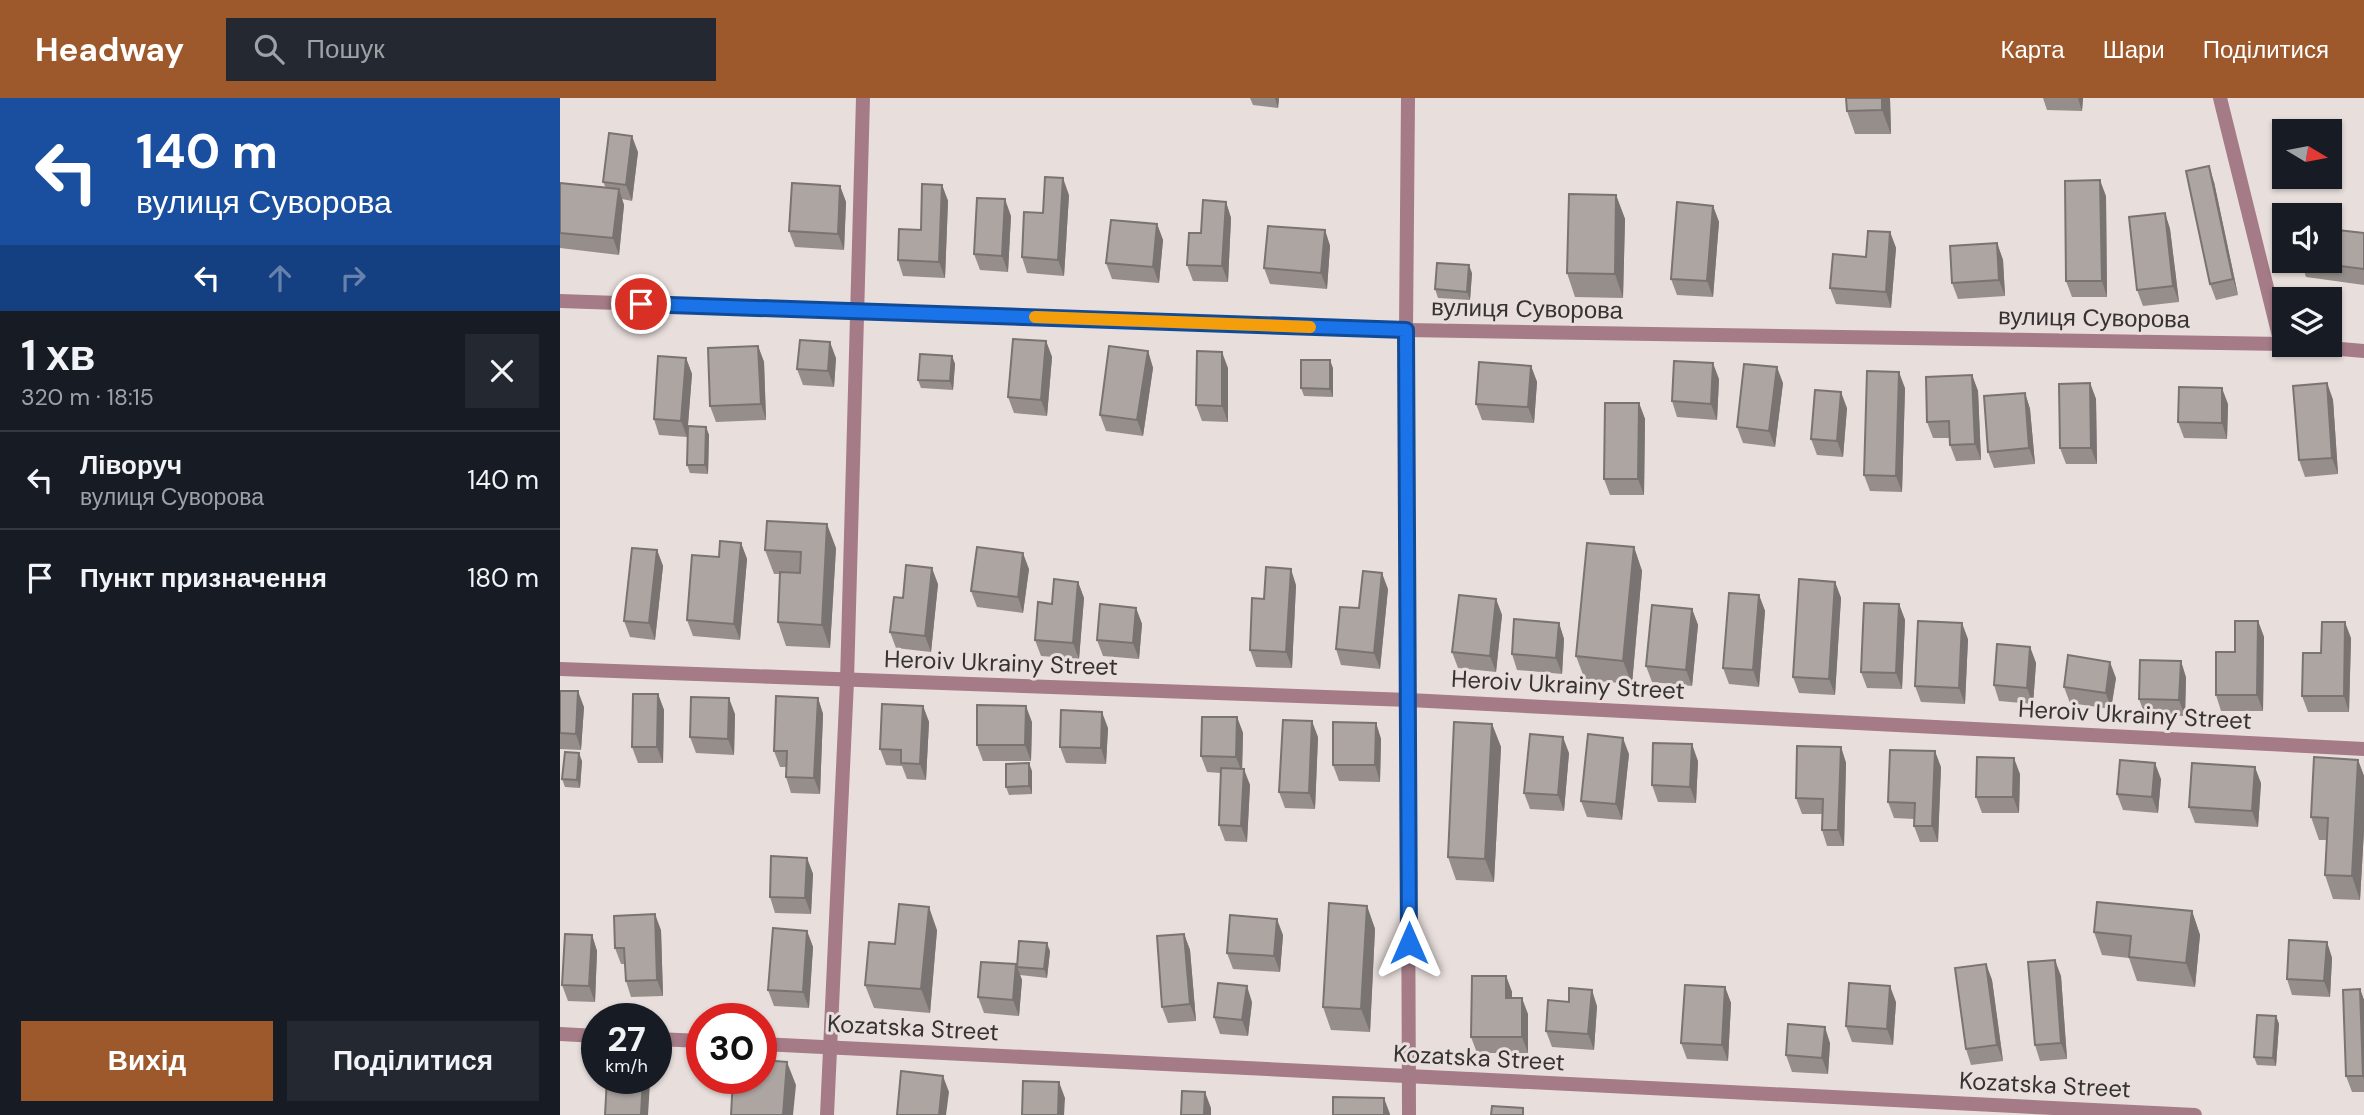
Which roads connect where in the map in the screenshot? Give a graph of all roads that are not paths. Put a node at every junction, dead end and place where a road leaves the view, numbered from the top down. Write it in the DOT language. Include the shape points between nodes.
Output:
graph roads {
  1 [pos="863,98"];
  2 [pos="1408,98"];
  3 [pos="2220,98"];
  4 [pos="2272,289"];
  5 [pos="560,301"];
  6 [pos="858,311"];
  7 [pos="1406,330"];
  8 [pos="2272,344"];
  9 [pos="2342,349"];
  10 [pos="2364,351"];
  11 [pos="560,669"];
  12 [pos="847,681"];
  13 [pos="1409,700"];
  14 [pos="2364,749"];
  15 [pos="560,1034"];
  16 [pos="581,1035"];
  17 [pos="777,1045"];
  18 [pos="831,1047"];
  19 [pos="1409,1077"];
  20 [pos="827,1115"];
  21 [pos="1409,1115"];
  22 [pos="2195,1115"];
  1 -- 6 [label="street"];
  2 -- 7 [label="street"];
  3 -- 4 [label="street"];
  5 -- 6 [label="street, вулиця Суворова"];
  6 -- 7 [label="street, вулиця Суворова"];
  6 -- 12 [label="street"];
  7 -- 8 [label="street, вулиця Суворова"];
  7 -- 13 [label="street"];
  9 -- 10 [label="street, вулиця Суворова"];
  11 -- 12 [label="street, Heroiv Ukrainy Street"];
  12 -- 13 [label="street, Heroiv Ukrainy Street"];
  12 -- 18 [label="street"];
  13 -- 14 [label="street, Heroiv Ukrainy Street"];
  13 -- 19 [label="street"];
  15 -- 16 [label="street"];
  17 -- 18 [label="street, Kozatska Street"];
  18 -- 19 [label="street, Kozatska Street"];
  18 -- 20 [label="street"];
  19 -- 21 [label="street"];
  19 -- 22 [label="street, Kozatska Street"];
}
